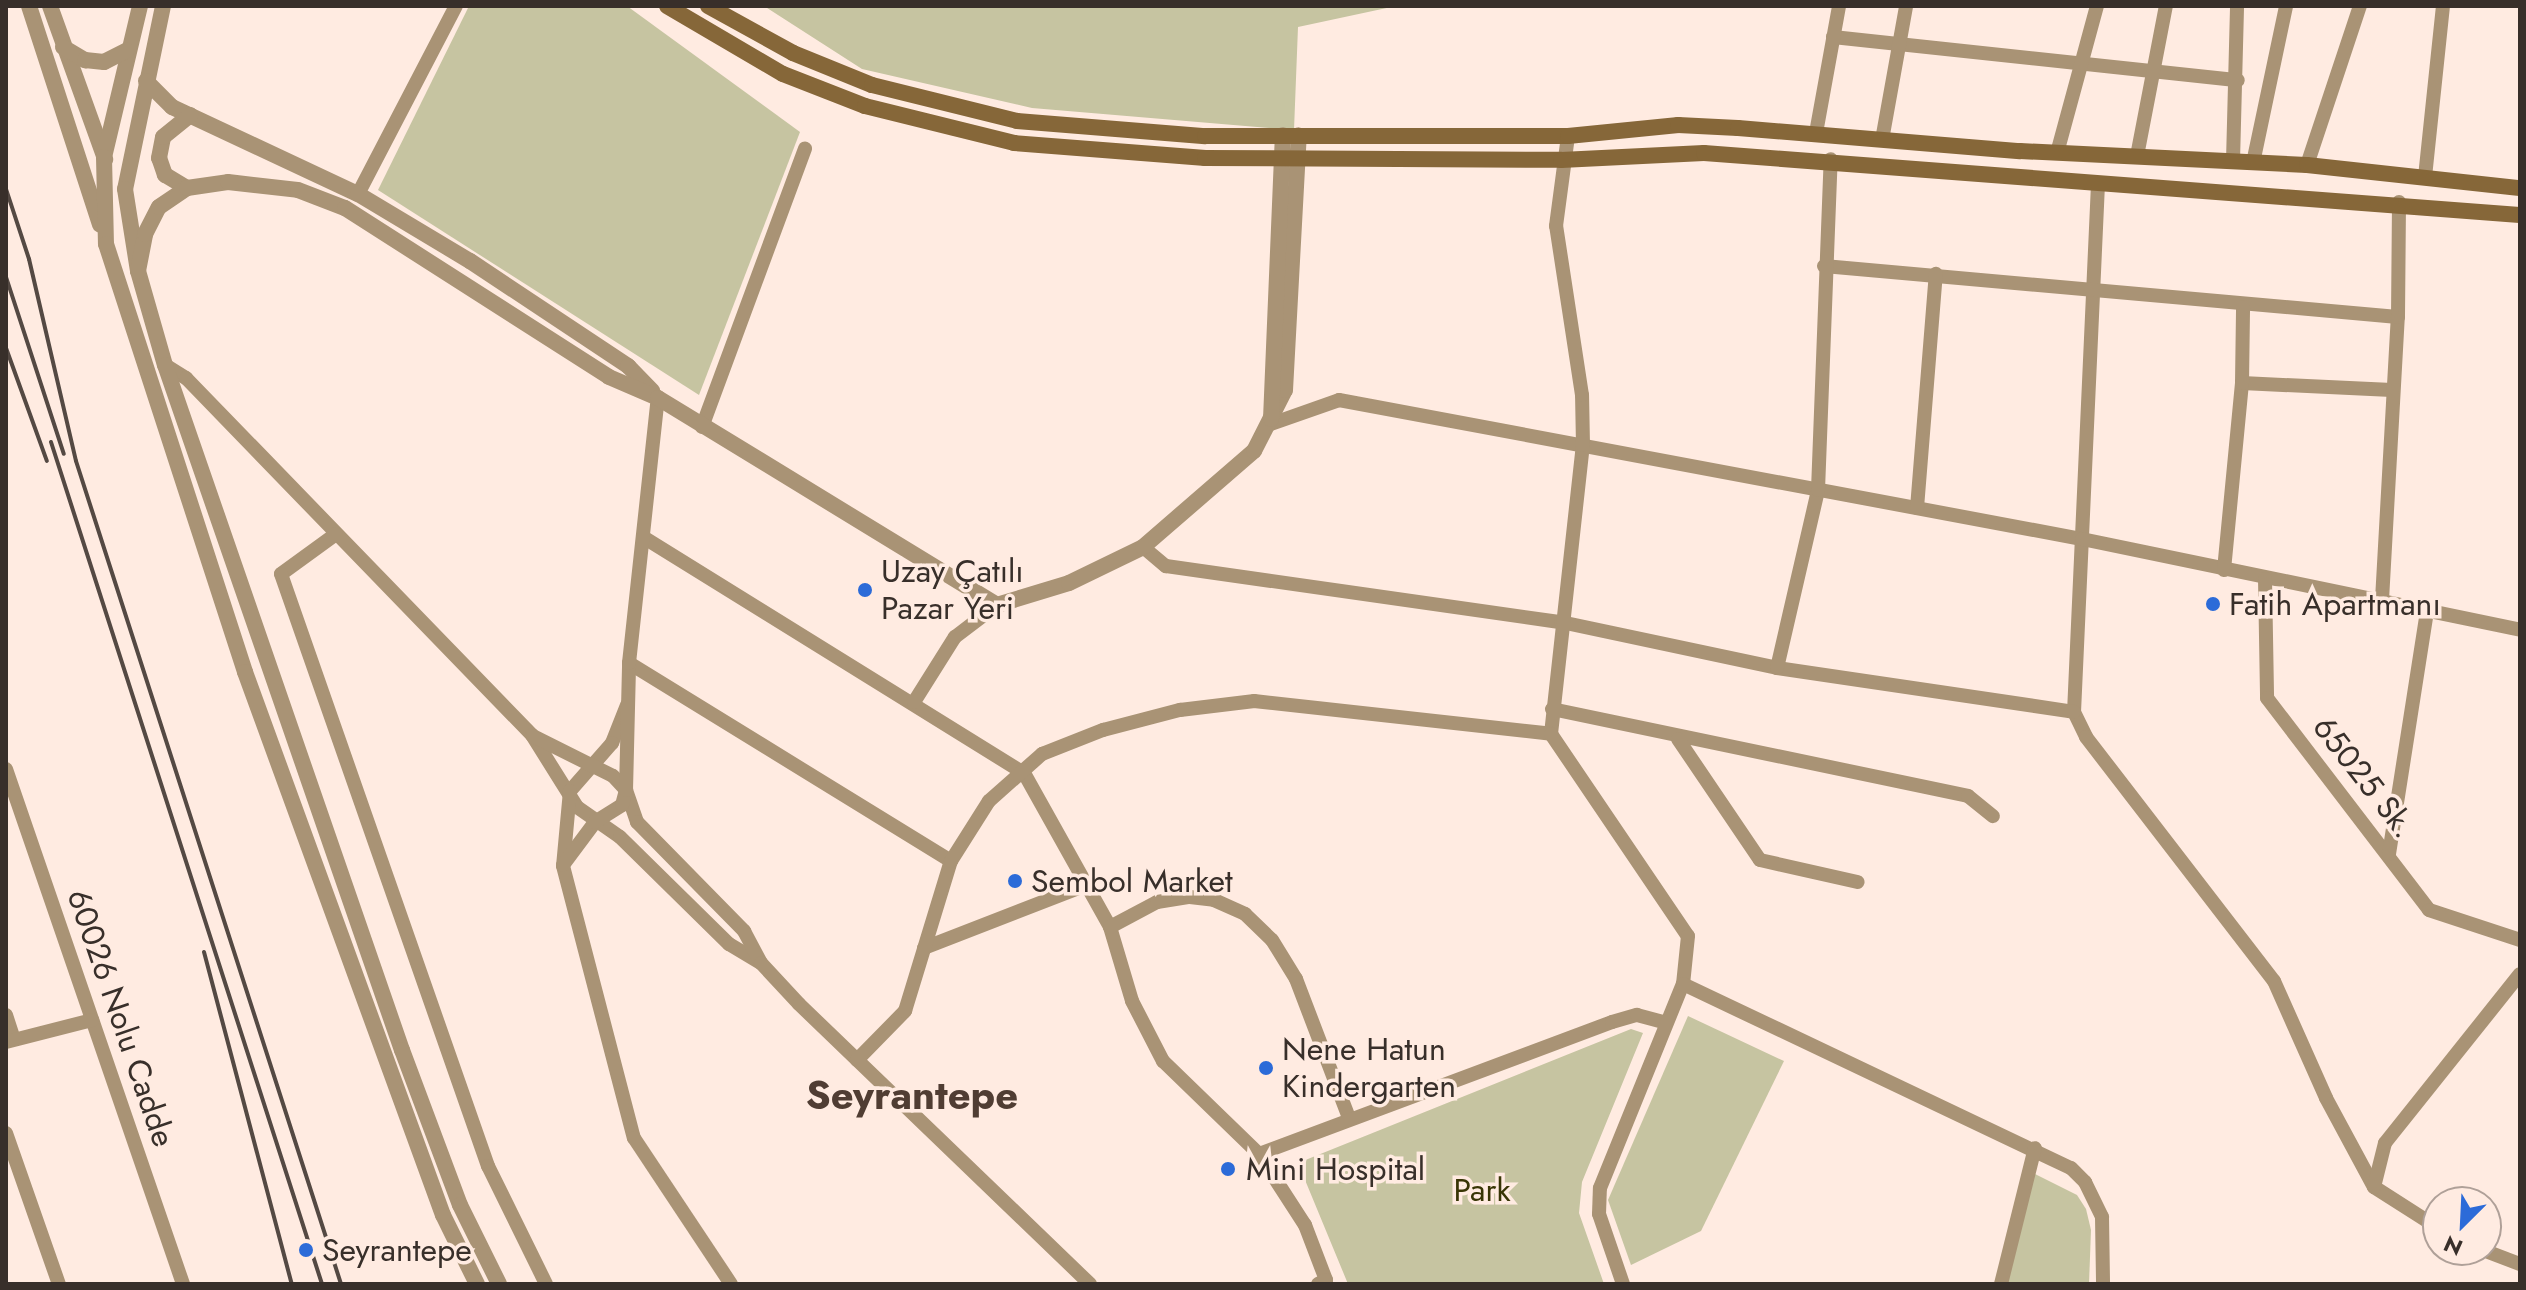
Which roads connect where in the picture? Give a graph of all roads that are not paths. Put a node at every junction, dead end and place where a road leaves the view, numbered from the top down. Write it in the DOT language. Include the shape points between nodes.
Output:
graph roads {
  1 [pos="29,6"];
  2 [pos="50,6"];
  3 [pos="140,6"];
  4 [pos="163,6"];
  5 [pos="456,6"];
  6 [pos="667,6"];
  7 [pos="708,6"];
  8 [pos="1839,6"];
  9 [pos="1906,6"];
  10 [pos="2097,6"];
  11 [pos="2166,6"];
  12 [pos="2237,6"];
  13 [pos="2286,6"];
  14 [pos="2360,6"];
  15 [pos="2443,6"];
  16 [pos="1833,37"];
  17 [pos="1898,45"];
  18 [pos="63,47"];
  19 [pos="126,51"];
  20 [pos="2082,64"];
  21 [pos="2152,73"];
  22 [pos="2238,80"];
  23 [pos="146,81"];
  24 [pos="190,115"];
  25 [pos="1816,133"];
  26 [pos="1291,135"];
  27 [pos="1568,136"];
  28 [pos="1882,140"];
  29 [pos="805,148"];
  30 [pos="2057,153"];
  31 [pos="2137,156"];
  32 [pos="104,157"];
  33 [pos="1289,158"];
  34 [pos="1831,159"];
  35 [pos="1561,160"];
  36 [pos="2233,161"];
  37 [pos="2253,163"];
  38 [pos="2307,165"];
  39 [pos="2425,177"];
  40 [pos="2098,184"];
  41 [pos="187,188"];
  42 [pos="2520,188"];
  43 [pos="358,194"];
  44 [pos="2399,202"];
  45 [pos="2520,215"];
  46 [pos="130,232"];
  47 [pos="106,244"];
  48 [pos="1824,266"];
  49 [pos="138,271"];
  50 [pos="1936,274"];
  51 [pos="2094,289"];
  52 [pos="2243,307"];
  53 [pos="2398,317"];
  54 [pos="165,365"];
  55 [pos="2242,383"];
  56 [pos="2392,390"];
  57 [pos="658,398"];
  58 [pos="1271,424"];
  59 [pos="702,427"];
  60 [pos="1583,445"];
  61 [pos="1818,490"];
  62 [pos="1917,508"];
  63 [pos="336,534"];
  64 [pos="643,537"];
  65 [pos="2082,539"];
  66 [pos="1143,547"];
  67 [pos="2224,570"];
  68 [pos="2265,579"];
  69 [pos="2382,600"];
  70 [pos="997,605"];
  71 [pos="2427,612"];
  72 [pos="1561,622"];
  73 [pos="2520,630"];
  74 [pos="629,663"];
  75 [pos="1777,668"];
  76 [pos="914,702"];
  77 [pos="627,705"];
  78 [pos="1552,709"];
  79 [pos="2074,712"];
  80 [pos="1551,734"];
  81 [pos="532,735"];
  82 [pos="1678,739"];
  83 [pos="593,768"];
  84 [pos="6,769"];
  85 [pos="1024,773"];
  86 [pos="626,790"];
  87 [pos="570,791"];
  88 [pos="1993,816"];
  89 [pos="595,822"];
  90 [pos="2389,854"];
  91 [pos="951,861"];
  92 [pos="563,866"];
  93 [pos="1858,882"];
  94 [pos="1089,884"];
  95 [pos="1110,927"];
  96 [pos="2520,940"];
  97 [pos="924,948"];
  98 [pos="761,963"];
  99 [pos="2520,974"];
  100 [pos="1683,984"];
  101 [pos="6,1015"];
  102 [pos="92,1020"];
  103 [pos="1666,1023"];
  104 [pos="10,1040"];
  105 [pos="857,1060"];
  106 [pos="1349,1118"];
  107 [pos="6,1133"];
  108 [pos="2035,1148"];
  109 [pos="1259,1154"];
  110 [pos="2374,1187"];
  111 [pos="2422,1218"];
  112 [pos="1324,1283"];
  113 [pos="59,1284"];
  114 [pos="183,1284"];
  115 [pos="477,1284"];
  116 [pos="499,1284"];
  117 [pos="546,1284"];
  118 [pos="731,1284"];
  119 [pos="1090,1284"];
  120 [pos="1623,1284"];
  121 [pos="2001,1284"];
  122 [pos="2103,1284"];
  1 -- 47 [label="street"];
  2 -- 18 [label="street"];
  3 -- 19 [label="street"];
  4 -- 23 [label="street"];
  5 -- 43 [label="street"];
  6 -- 33 [label="main road" via="783,74 940,128 1014,143 1205,158"];
  7 -- 26 [label="main road" via="793,53 945,107 1017,121 1205,136"];
  8 -- 16 [label="street"];
  9 -- 17 [label="street"];
  10 -- 20 [label="street"];
  11 -- 21 [label="street"];
  12 -- 22 [label="street"];
  13 -- 37 [label="street"];
  14 -- 38 [label="street"];
  15 -- 39 [label="street"];
  16 -- 17 [label="street"];
  16 -- 25 [label="street"];
  17 -- 20 [label="street"];
  17 -- 28 [label="street"];
  18 -- 19 [label="street" via="85,60 104,62"];
  18 -- 32 [label="street"];
  19 -- 32 [label="street"];
  20 -- 21 [label="street"];
  20 -- 30 [label="street"];
  21 -- 22 [label="street"];
  21 -- 31 [label="street"];
  22 -- 36 [label="street"];
  23 -- 24 [label="street" via="172,107"];
  23 -- 46 [label="street" via="125,189"];
  24 -- 41 [label="street" via="163,137 159,158 165,175"];
  24 -- 43 [label="street"];
  25 -- 27 [label="main road" via="1678,125"];
  25 -- 28 [label="main road"];
  26 -- 27 [label="main road"];
  26 -- 33 [label="street"];
  27 -- 35 [label="street"];
  28 -- 30 [label="main road"];
  29 -- 59 [label="street"];
  30 -- 31 [label="main road"];
  31 -- 36 [label="main road"];
  32 -- 46 [label="street"];
  32 -- 47 [label="street"];
  33 -- 35 [label="main road"];
  33 -- 58 [label="street"];
  34 -- 35 [label="main road" via="1704,153"];
  34 -- 40 [label="main road"];
  34 -- 48 [label="street"];
  35 -- 60 [label="street" via="1556,226 1582,395"];
  36 -- 37 [label="main road"];
  37 -- 38 [label="main road"];
  38 -- 39 [label="main road"];
  39 -- 42 [label="main road"];
  40 -- 44 [label="main road"];
  40 -- 51 [label="street"];
  41 -- 49 [label="street" via="159,207 145,234"];
  41 -- 57 [label="street" via="228,182 298,190 345,208 609,377"];
  43 -- 57 [label="street" via="628,366"];
  44 -- 45 [label="main road"];
  44 -- 53 [label="street"];
  46 -- 49 [label="street"];
  47 -- 115 [label="street" via="245,672 443,1215"];
  48 -- 50 [label="street"];
  48 -- 61 [label="street"];
  49 -- 54 [label="street"];
  50 -- 51 [label="street"];
  50 -- 62 [label="street"];
  51 -- 52 [label="street"];
  51 -- 65 [label="street"];
  52 -- 53 [label="street"];
  52 -- 55 [label="street"];
  53 -- 56 [label="street"];
  54 -- 63 [label="street" via="186,378"];
  54 -- 116 [label="street" via="402,1050 460,1205"];
  55 -- 56 [label="street"];
  55 -- 67 [label="street"];
  56 -- 69 [label="street"];
  57 -- 59 [label="street"];
  57 -- 64 [label="street"];
  58 -- 60 [label="street" via="1339,400"];
  58 -- 66 [label="street" via="1254,451"];
  59 -- 70 [label="street"];
  60 -- 61 [label="street"];
  60 -- 72 [label="street"];
  61 -- 62 [label="street"];
  61 -- 75 [label="street"];
  62 -- 65 [label="street"];
  63 -- 81 [label="street"];
  63 -- 117 [label="street" via="281,574 488,1166"];
  64 -- 74 [label="street"];
  64 -- 76 [label="street"];
  65 -- 67 [label="street"];
  65 -- 79 [label="street"];
  66 -- 70 [label="street" via="1069,583"];
  66 -- 72 [label="street" via="1166,566"];
  67 -- 68 [label="street"];
  68 -- 69 [label="street"];
  68 -- 90 [label="street, 65025 Sk." via="2267,698"];
  69 -- 71 [label="street"];
  70 -- 76 [label="street" via="955,637"];
  71 -- 73 [label="street"];
  71 -- 90 [label="street"];
  72 -- 75 [label="street"];
  72 -- 78 [label="street"];
  74 -- 77 [label="street"];
  74 -- 91 [label="street"];
  75 -- 79 [label="street"];
  76 -- 85 [label="street"];
  77 -- 83 [label="street" via="612,743"];
  77 -- 86 [label="street"];
  78 -- 80 [label="street"];
  78 -- 82 [label="street"];
  79 -- 110 [label="street" via="2086,737 2274,981 2326,1098"];
  80 -- 85 [label="street" via="1254,701 1180,710 1103,730 1042,754"];
  80 -- 100 [label="street" via="1688,936"];
  81 -- 83 [label="street"];
  81 -- 87 [label="street"];
  82 -- 88 [label="street" via="1968,796"];
  82 -- 93 [label="street" via="1760,860"];
  83 -- 86 [label="street" via="613,776"];
  83 -- 87 [label="street" via="579,775"];
  84 -- 102 [label="street, 60026 Nolu Cadde"];
  85 -- 91 [label="street" via="989,801"];
  85 -- 94 [label="street"];
  86 -- 89 [label="street" via="622,805"];
  86 -- 98 [label="street" via="637,822 744,931"];
  87 -- 89 [label="street" via="577,807"];
  87 -- 92 [label="street"];
  89 -- 92 [label="street"];
  89 -- 98 [label="street" via="620,837 729,944"];
  90 -- 96 [label="street, 65025 Sk." via="2429,910"];
  91 -- 97 [label="street"];
  92 -- 118 [label="street" via="634,1138"];
  94 -- 95 [label="street"];
  94 -- 97 [label="street"];
  95 -- 106 [label="street" via="1157,902 1190,897 1214,900 1245,914 1272,940 1296,979"];
  95 -- 109 [label="street" via="1132,1001 1163,1061"];
  97 -- 105 [label="street" via="905,1011"];
  98 -- 105 [label="street"];
  99 -- 110 [label="street" via="2385,1143"];
  100 -- 103 [label="street"];
  100 -- 108 [label="street"];
  101 -- 104 [label="street"];
  102 -- 104 [label="street"];
  102 -- 114 [label="street, 60026 Nolu Cadde"];
  103 -- 106 [label="street" via="1637,1015 1612,1022"];
  103 -- 120 [label="street" via="1600,1188 1599,1214"];
  105 -- 119 [label="street"];
  106 -- 109 [label="street"];
  107 -- 113 [label="street"];
  108 -- 121 [label="street"];
  108 -- 122 [label="street" via="2071,1168 2096,1199 2104,1235"];
  109 -- 112 [label="street" via="1305,1225"];
  110 -- 111 [label="street"];
}
